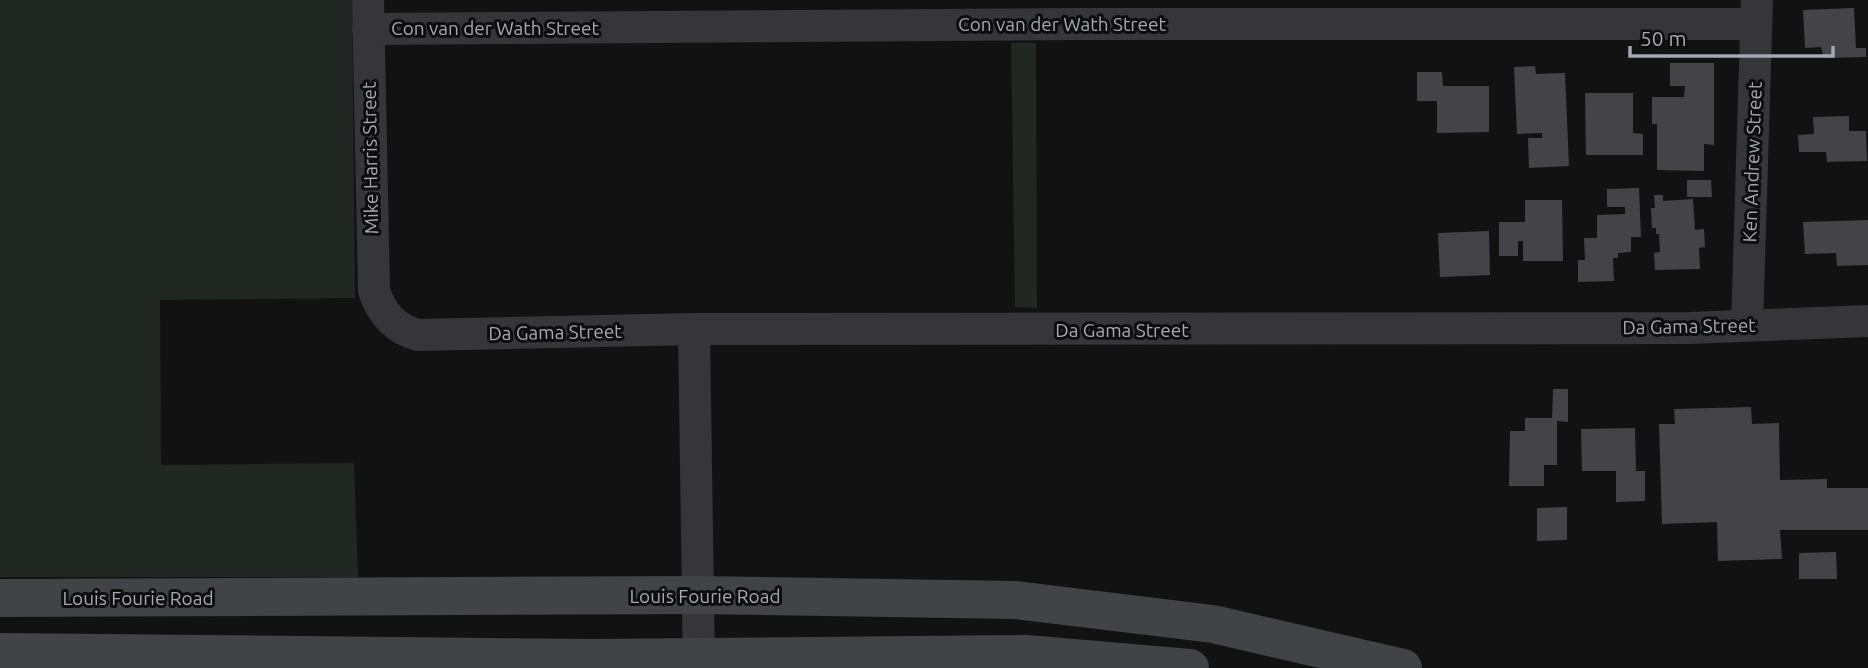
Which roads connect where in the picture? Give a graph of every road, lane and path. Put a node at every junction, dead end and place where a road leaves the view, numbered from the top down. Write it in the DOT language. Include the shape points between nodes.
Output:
graph roads {
  1 [pos="1757,12"];
  2 [pos="368,14"];
  3 [pos="385,313"];
  4 [pos="1868,321"];
  5 [pos="1747,325"];
  6 [pos="694,329"];
  7 [pos="697,595"];
  8 [pos="0,598"];
  9 [pos="0,652"];
  10 [pos="699,663"];
  11 [pos="1190,668"];
  12 [pos="1403,668"];
  1 -- 2 [label="street, Con van der Wath Street" via="1058,24"];
  1 -- 5 [label="street, Ken Andrew Street"];
  2 -- 3 [label="street, Mike Harris Street" via="374,291"];
  3 -- 6 [label="street, Da Gama Street" via="404,331 418,335"];
  4 -- 5 [label="street, Da Gama Street"];
  5 -- 6 [label="street, Da Gama Street"];
  6 -- 7 [label="street"];
  7 -- 8 [label="main road, Louis Fourie Road"];
  7 -- 10 [label="street"];
  7 -- 12 [label="main road, Louis Fourie Road" via="1016,600 1213,624"];
  9 -- 10 [label="main road"];
  10 -- 11 [label="main road" via="1026,654"];
}
